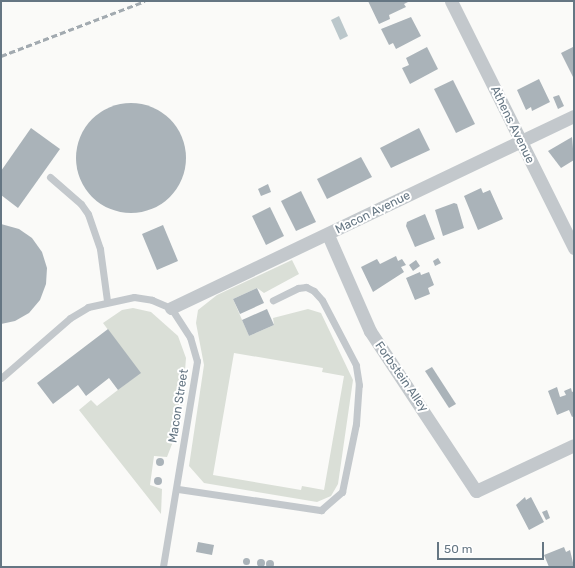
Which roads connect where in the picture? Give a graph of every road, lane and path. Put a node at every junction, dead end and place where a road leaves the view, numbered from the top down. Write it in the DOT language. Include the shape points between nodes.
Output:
graph roads {
  1 [pos="451,1"];
  2 [pos="574,116"];
  3 [pos="521,141"];
  4 [pos="50,177"];
  5 [pos="328,235"];
  6 [pos="574,248"];
  7 [pos="274,300"];
  8 [pos="107,301"];
  9 [pos="171,308"];
  10 [pos="1,378"];
  11 [pos="574,445"];
  12 [pos="178,488"];
  13 [pos="163,567"];
  1 -- 3 [label="street, Athens Avenue"];
  2 -- 3 [label="street, Macon Avenue"];
  3 -- 5 [label="street, Macon Avenue"];
  3 -- 6 [label="street, Athens Avenue"];
  4 -- 8 [label="lane" via="81,204 88,214 100,249"];
  5 -- 9 [label="street, Macon Avenue"];
  5 -- 11 [label="street, Forbstein Alley" via="370,331 476,491"];
  7 -- 12 [label="lane" via="298,288 306,287 314,291 322,300 356,365 359,385 356,424 342,492 321,510"];
  8 -- 9 [label="lane" via="134,297 152,300"];
  8 -- 10 [label="lane" via="88,307 70,318"];
  9 -- 12 [label="lane, Macon Street" via="190,337 197,361"];
  12 -- 13 [label="lane, Macon Street"];
}
